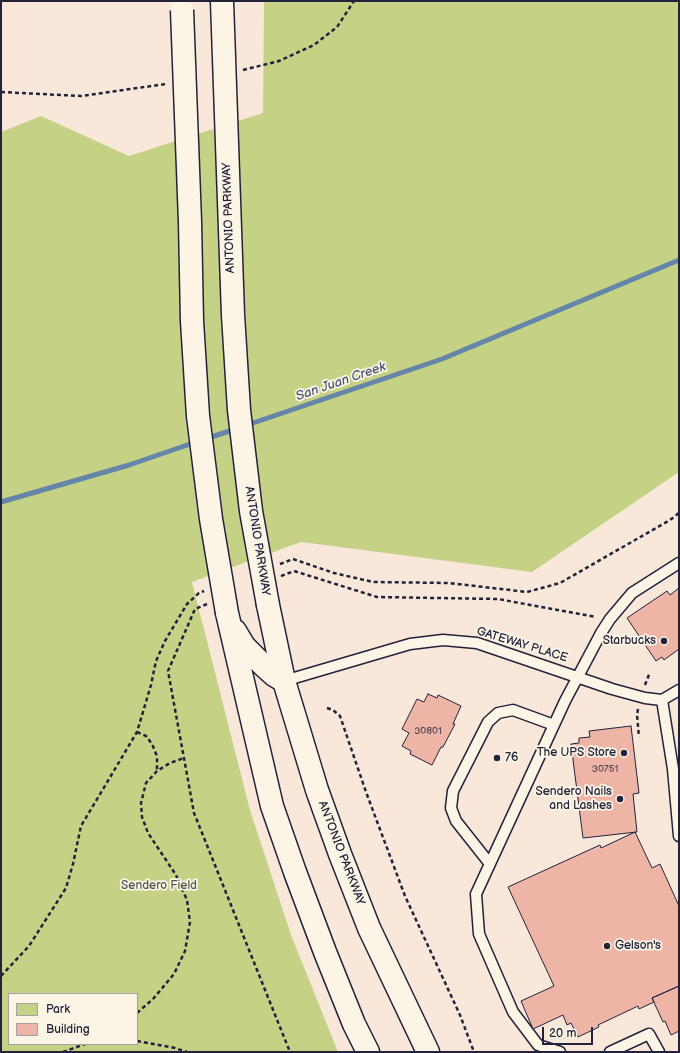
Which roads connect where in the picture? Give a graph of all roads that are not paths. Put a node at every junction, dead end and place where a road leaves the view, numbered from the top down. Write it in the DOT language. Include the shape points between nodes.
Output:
graph roads {
  1 [pos="222,1"];
  2 [pos="182,6"];
  3 [pos="679,563"];
  4 [pos="228,618"];
  5 [pos="578,677"];
  6 [pos="284,681"];
  7 [pos="679,690"];
  8 [pos="662,700"];
  9 [pos="554,725"];
  10 [pos="679,836"];
  11 [pos="490,864"];
  12 [pos="538,1048"];
  13 [pos="368,1052"];
  14 [pos="428,1052"];
  15 [pos="560,1052"];
  16 [pos="610,1052"];
  17 [pos="659,1052"];
  1 -- 6 [label="highway, ANTONIO PARKWAY, bridge" via="233,315 239,410 251,511"];
  2 -- 4 [label="highway, bridge" via="192,321 198,408 211,519"];
  3 -- 5 [label="lane" via="632,593 610,619"];
  4 -- 6 [label="highway" via="244,646 274,675"];
  4 -- 13 [label="highway" via="272,806 322,945"];
  5 -- 6 [label="lane, GATEWAY PLACE" via="477,643 443,640 410,644"];
  5 -- 8 [label="lane, GATEWAY PLACE" via="612,689"];
  5 -- 9 [label="lane"];
  6 -- 14 [label="highway, ANTONIO PARKWAY" via="317,790 340,854 369,928"];
  7 -- 8 [label="lane"];
  8 -- 10 [label="lane" via="673,769"];
  9 -- 11 [label="lane"];
  9 -- 11 [label="lane" via="513,710 498,713 488,722 453,791 451,808 456,821"];
  11 -- 12 [label="lane" via="476,894 479,934 512,1012"];
  12 -- 15 [label="lane"];
  16 -- 17 [label="lane" via="649,1034"];
}
